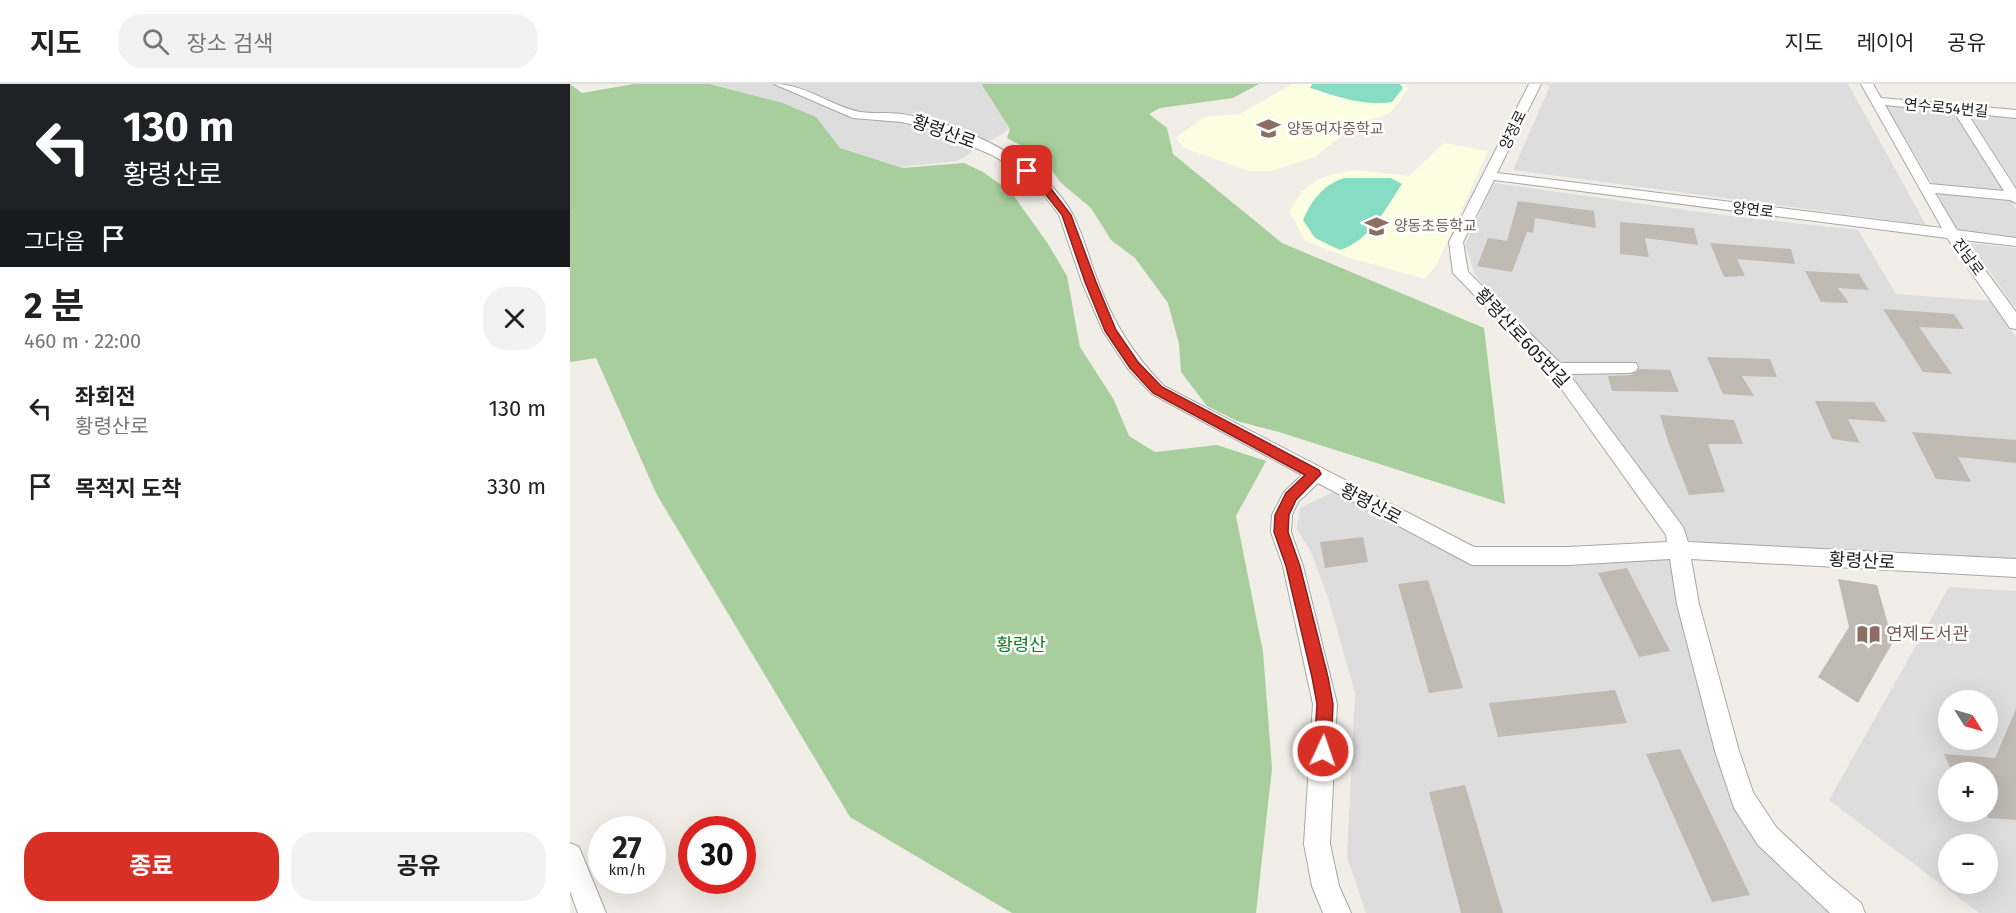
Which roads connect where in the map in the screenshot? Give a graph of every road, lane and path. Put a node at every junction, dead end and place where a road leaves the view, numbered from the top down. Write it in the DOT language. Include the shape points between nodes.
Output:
graph roads {
  1 [pos="780,84"];
  2 [pos="1535,84"];
  3 [pos="1867,84"];
  4 [pos="1877,101"];
  5 [pos="1958,109"];
  6 [pos="2016,114"];
  7 [pos="1491,176"];
  8 [pos="1926,188"];
  9 [pos="2015,197"];
  10 [pos="1953,236"];
  11 [pos="2016,242"];
  12 [pos="2011,310"];
  13 [pos="2016,324"];
  14 [pos="1630,367"];
  15 [pos="1556,369"];
  16 [pos="1315,474"];
  17 [pos="1680,550"];
  18 [pos="2016,568"];
  19 [pos="570,856"];
  20 [pos="592,913"];
  21 [pos="1336,913"];
  22 [pos="1851,913"];
  1 -- 16 [label="street, 황령산로" via="858,115 902,118 939,127 1006,157 1027,171 1043,184 1066,215 1111,331 1134,365 1158,390"];
  2 -- 7 [label="street, 양정로"];
  3 -- 4 [label="street, 진남로"];
  4 -- 5 [label="street, 연수로54번길"];
  4 -- 8 [label="street, 진남로"];
  5 -- 6 [label="street, 연수로54번길"];
  5 -- 9 [label="street"];
  7 -- 10 [label="street, 양연로"];
  7 -- 15 [label="street, 황령산로605번길" via="1456,242 1461,273"];
  8 -- 9 [label="street"];
  8 -- 10 [label="street, 진남로"];
  10 -- 11 [label="street, 양연로"];
  10 -- 12 [label="street, 진남로"];
  12 -- 13 [label="street, 진남로"];
  14 -- 15 [label="street"];
  15 -- 17 [label="street, 황령산로605번길" via="1676,533"];
  16 -- 17 [label="street, 황령산로" via="1472,556"];
  16 -- 21 [label="street" via="1291,496 1282,515 1281,532 1293,566 1325,704 1317,844"];
  17 -- 18 [label="street, 황령산로"];
  17 -- 22 [label="street, 황령산로605번길" via="1688,604 1711,695 1743,799 1767,836"];
  19 -- 20 [label="street"];
}
